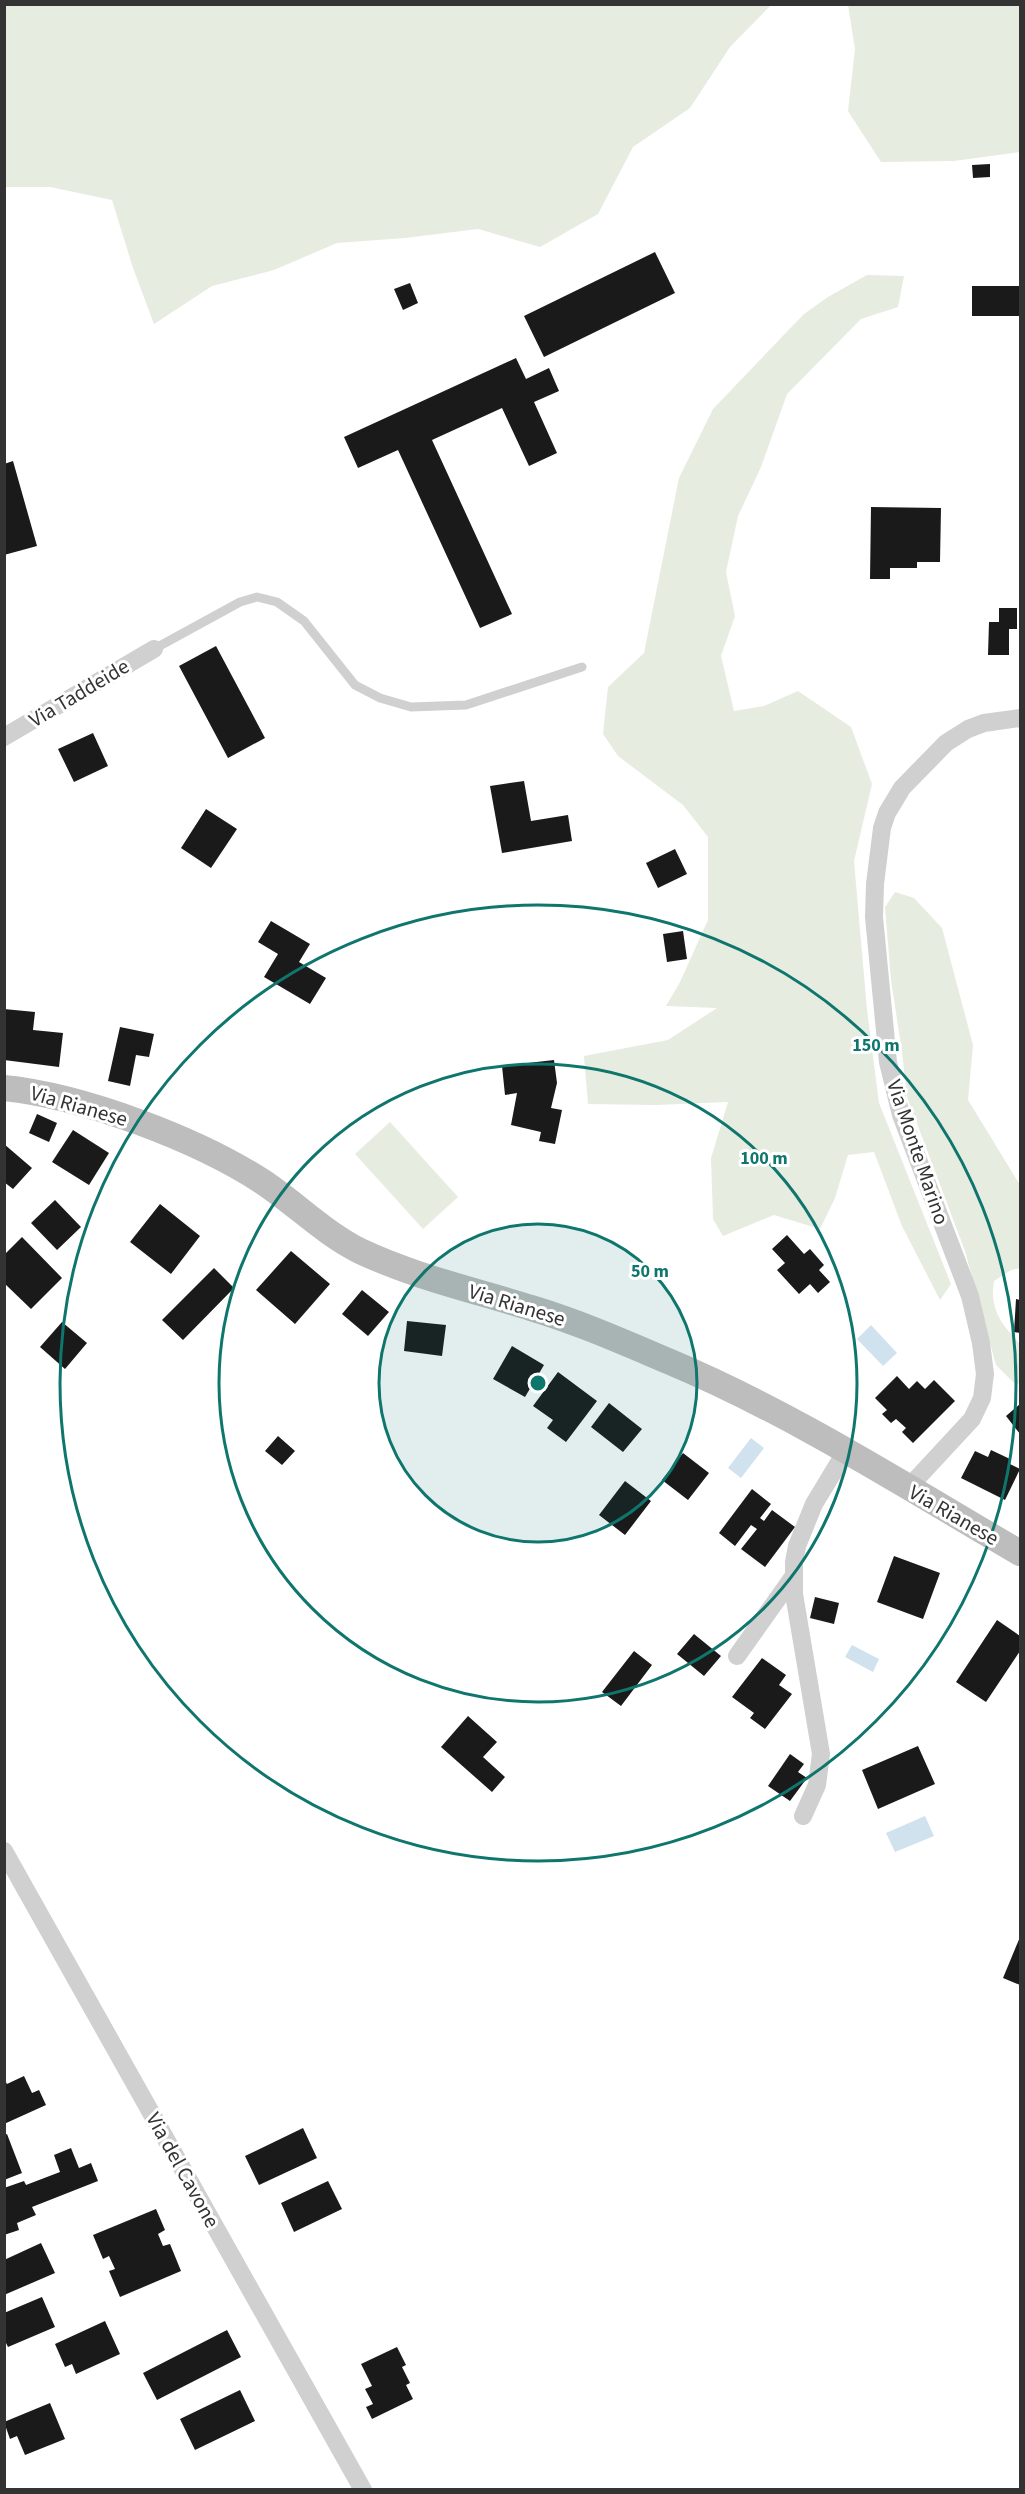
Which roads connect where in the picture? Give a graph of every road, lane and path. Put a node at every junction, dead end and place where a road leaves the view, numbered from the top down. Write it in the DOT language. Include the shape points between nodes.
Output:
graph roads {
  1 [pos="154,649"];
  2 [pos="582,667"];
  3 [pos="1020,718"];
  4 [pos="4,737"];
  5 [pos="4,1088"];
  6 [pos="846,1451"];
  7 [pos="908,1488"];
  8 [pos="1020,1553"];
  9 [pos="793,1577"];
  10 [pos="737,1656"];
  11 [pos="803,1816"];
  12 [pos="4,1851"];
  13 [pos="363,2490"];
  1 -- 2 [label="lane" via="240,602 257,597 278,602 304,621 355,685 401,705 466,705"];
  1 -- 4 [label="street, Via Taddeide"];
  3 -- 7 [label="street, Via Monte Marino" via="984,723 946,743 902,788 882,828 874,917 887,1055 901,1115 970,1296 985,1374 982,1398 972,1419"];
  5 -- 6 [label="main road, Via Rianese" via="69,1100 200,1148 262,1182 360,1251 418,1274 601,1333 749,1398"];
  6 -- 7 [label="main road, Via Rianese"];
  6 -- 9 [label="street" via="808,1516 797,1546"];
  7 -- 8 [label="main road, Via Rianese"];
  9 -- 10 [label="street"];
  9 -- 11 [label="street" via="821,1754 818,1785"];
  12 -- 13 [label="street, Via del Cavone"];
}
